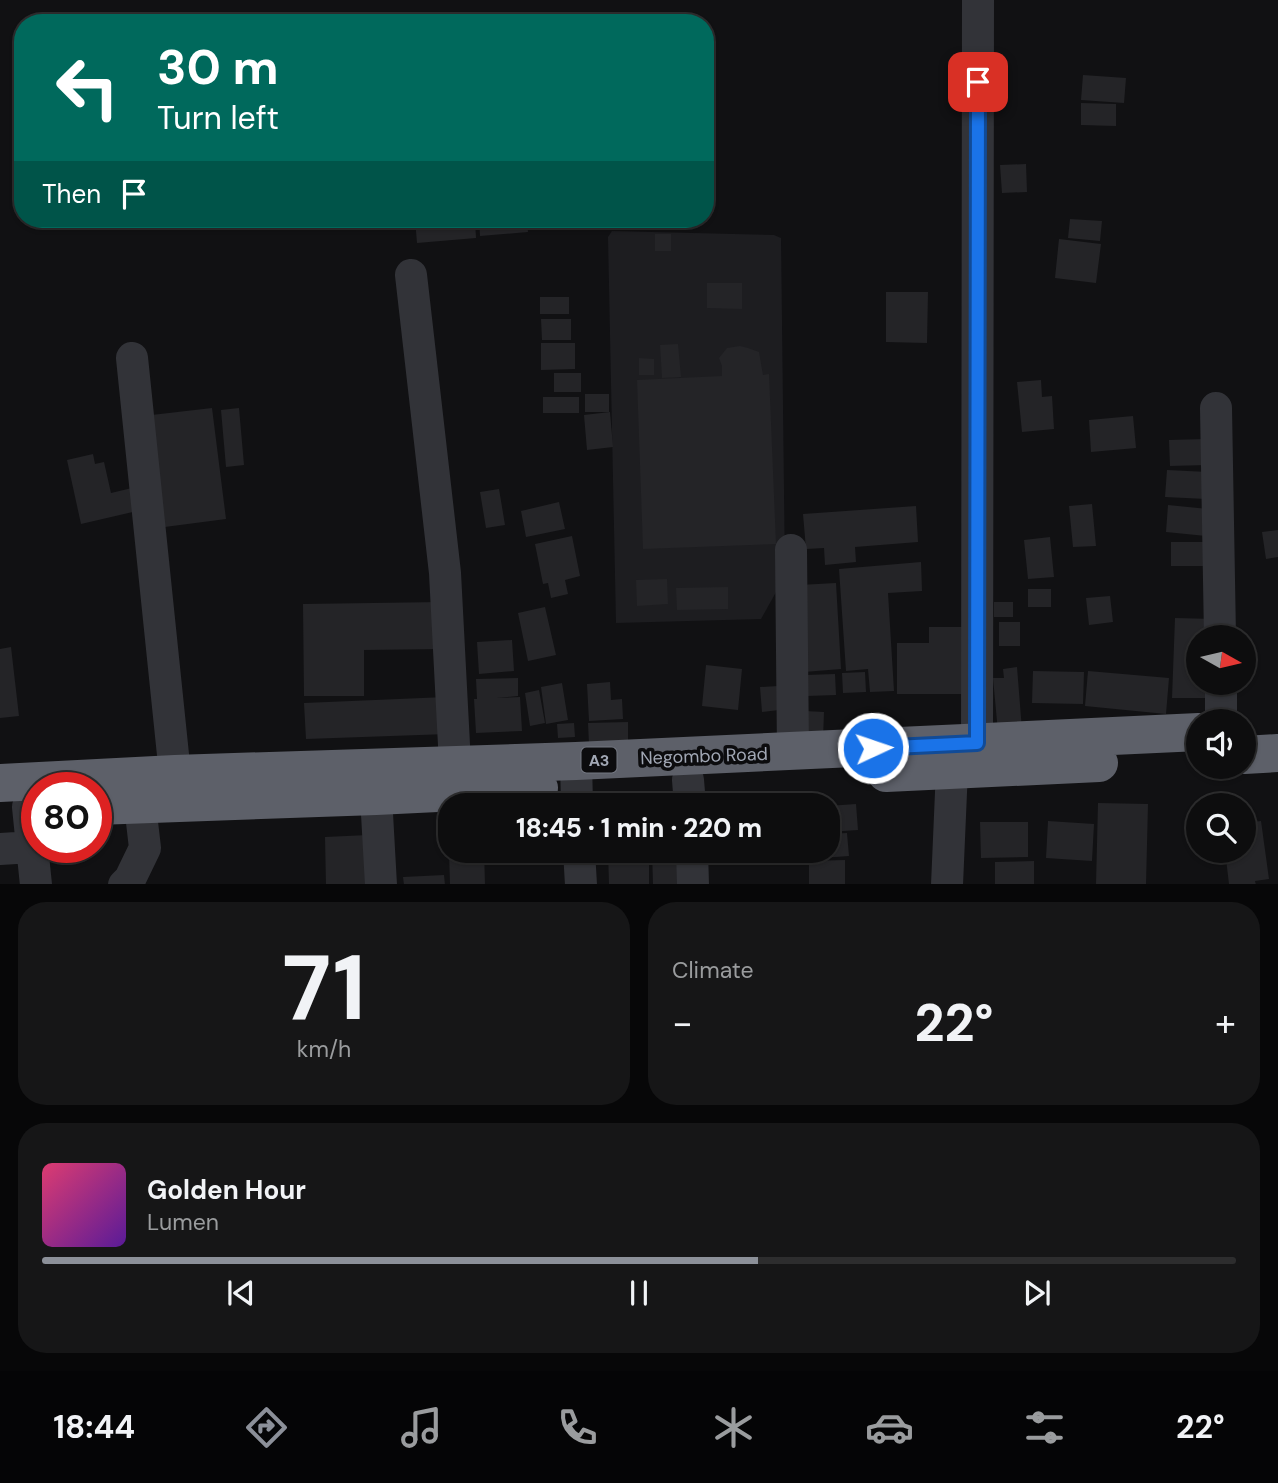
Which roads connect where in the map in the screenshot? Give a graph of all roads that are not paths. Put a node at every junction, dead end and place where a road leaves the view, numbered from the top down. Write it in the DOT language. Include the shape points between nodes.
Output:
graph roads {
  1 [pos="978,0"];
  2 [pos="411,275"];
  3 [pos="132,358"];
  4 [pos="1216,408"];
  5 [pos="791,550"];
  6 [pos="1220,625"];
  7 [pos="1278,727"];
  8 [pos="1256,728"];
  9 [pos="1186,733"];
  10 [pos="793,752"];
  11 [pos="1278,752"];
  12 [pos="1256,753"];
  13 [pos="965,757"];
  14 [pos="1186,757"];
  15 [pos="455,764"];
  16 [pos="175,774"];
  17 [pos="576,784"];
  18 [pos="689,792"];
  19 [pos="376,796"];
  20 [pos="16,801"];
  21 [pos="140,805"];
  22 [pos="112,806"];
  23 [pos="21,848"];
  24 [pos="0,849"];
  25 [pos="34,863"];
  26 [pos="580,863"];
  27 [pos="692,863"];
  28 [pos="36,884"];
  29 [pos="124,884"];
  30 [pos="381,884"];
  31 [pos="581,884"];
  32 [pos="693,884"];
  33 [pos="947,884"];
  1 -- 13 [label="street"];
  2 -- 15 [label="street" via="445,573"];
  3 -- 16 [label="street"];
  4 -- 6 [label="street"];
  5 -- 10 [label="street"];
  7 -- 8 [label="highway"];
  9 -- 13 [label="highway, Negombo Road / A3"];
  10 -- 13 [label="highway, Negombo Road / A3"];
  10 -- 17 [label="highway, Negombo Road / A3"];
  11 -- 12 [label="highway"];
  13 -- 14 [label="highway, Negombo Road / A3"];
  13 -- 18 [label="highway, Negombo Road / A3"];
  13 -- 33 [label="street"];
  15 -- 16 [label="highway, Negombo Road / A3"];
  15 -- 17 [label="highway, Negombo Road / A3"];
  16 -- 20 [label="highway, Negombo Road / A3"];
  17 -- 18 [label="highway, Negombo Road / A3"];
  17 -- 19 [label="highway, Negombo Road / A3"];
  19 -- 21 [label="highway, Negombo Road / A3"];
  19 -- 30 [label="street"];
  21 -- 22 [label="highway, Negombo Road / A3"];
  21 -- 29 [label="street" via="145,848"];
  23 -- 24 [label="street"];
  25 -- 28 [label="street"];
  26 -- 31 [label="street"];
  27 -- 32 [label="street"];
}
